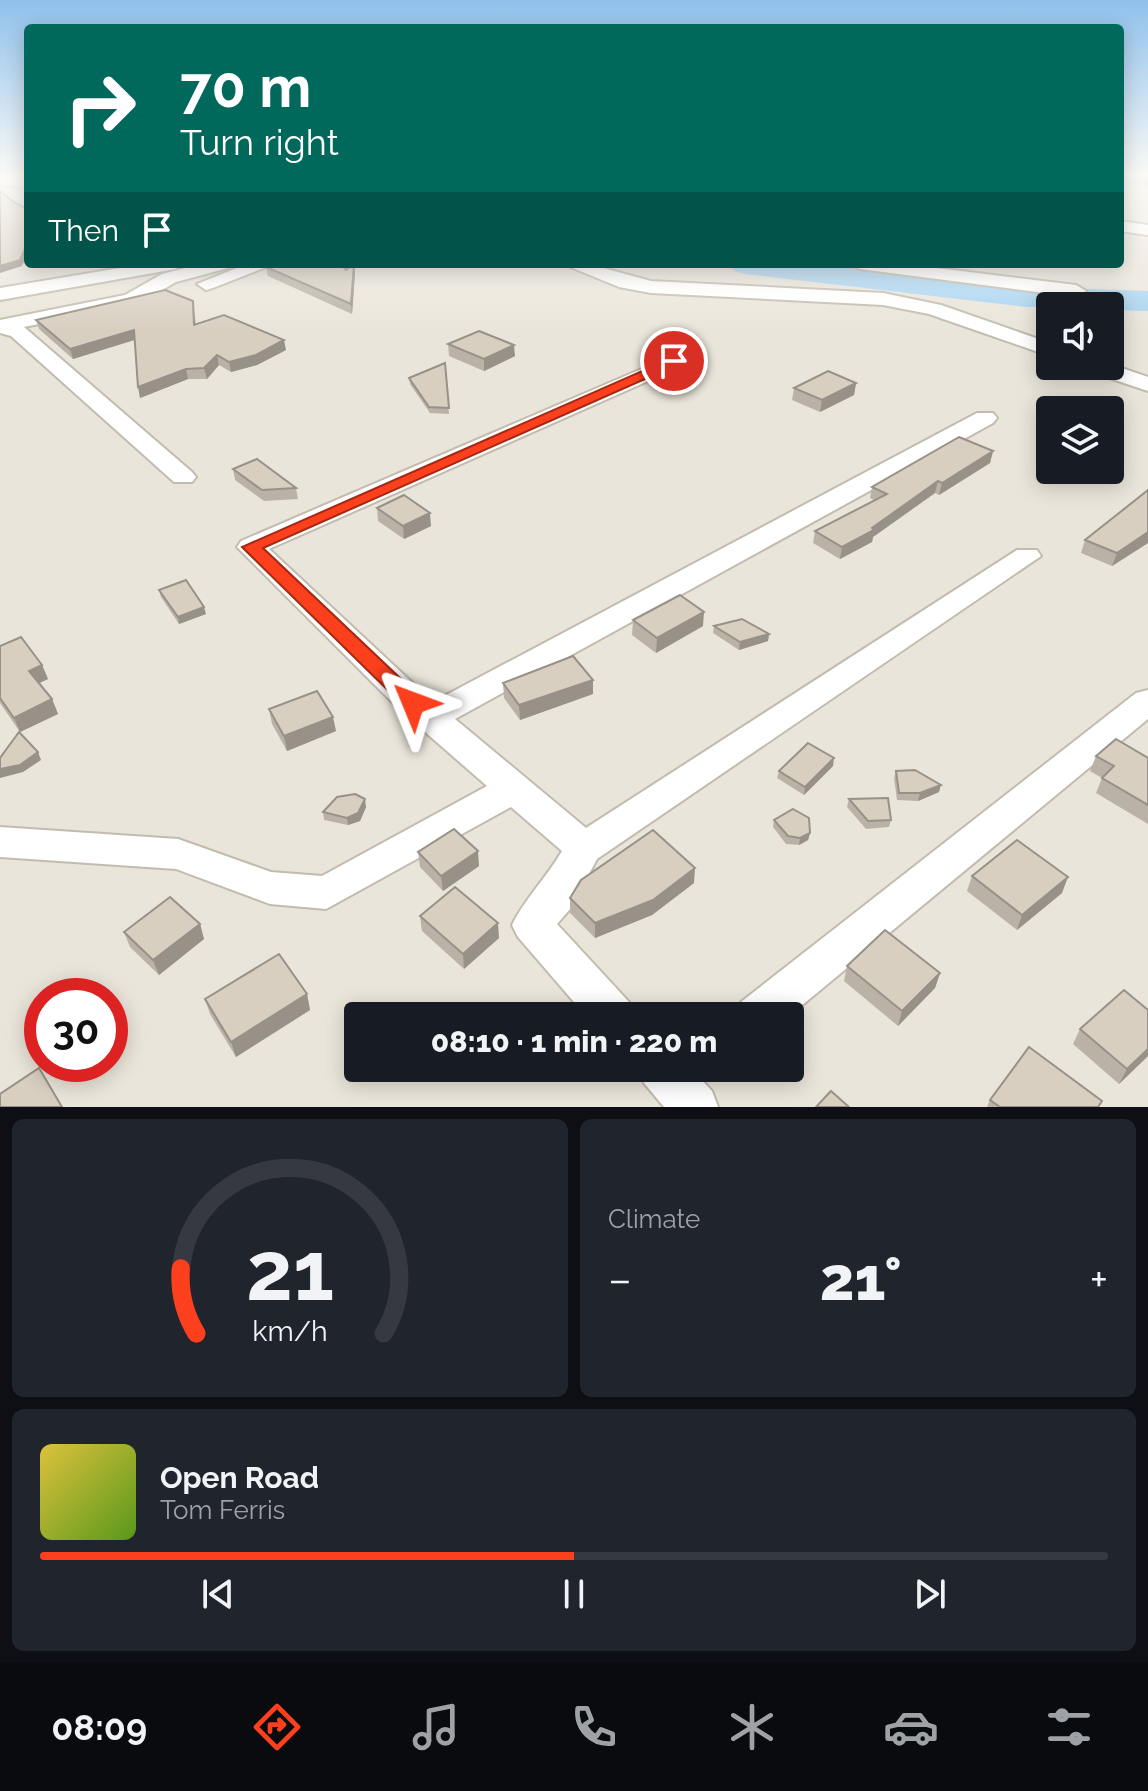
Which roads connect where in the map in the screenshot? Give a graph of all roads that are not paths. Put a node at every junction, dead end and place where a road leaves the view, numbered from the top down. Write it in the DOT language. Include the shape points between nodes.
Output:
graph roads {
  1 [pos="153,268"];
  2 [pos="207,268"];
  3 [pos="253,268"];
  4 [pos="583,268"];
  5 [pos="892,268"];
  6 [pos="1076,291"];
  7 [pos="0,294"];
  8 [pos="131,300"];
  9 [pos="0,326"];
  10 [pos="1036,345"];
  11 [pos="674,361"];
  12 [pos="1124,376"];
  13 [pos="1148,384"];
  14 [pos="985,418"];
  15 [pos="183,477"];
  16 [pos="1027,556"];
  17 [pos="1148,701"];
  18 [pos="432,717"];
  19 [pos="514,788"];
  20 [pos="0,842"];
  21 [pos="584,848"];
  22 [pos="601,1002"];
  23 [pos="773,1002"];
  1 -- 7 [label="street"];
  2 -- 8 [label="street" via="169,278"];
  3 -- 8 [label="street" via="183,291"];
  4 -- 10 [label="street" via="651,287 838,294 907,303"];
  5 -- 6 [label="street"];
  8 -- 9 [label="street"];
  9 -- 15 [label="street" via="18,332"];
  11 -- 18 [label="street" via="251,547"];
  12 -- 13 [label="street"];
  14 -- 18 [label="street"];
  16 -- 21 [label="street"];
  17 -- 23 [label="street"];
  18 -- 19 [label="street"];
  19 -- 20 [label="street" via="326,893 270,888 178,854"];
  19 -- 21 [label="street"];
  21 -- 22 [label="street" via="557,896 532,925"];
}
